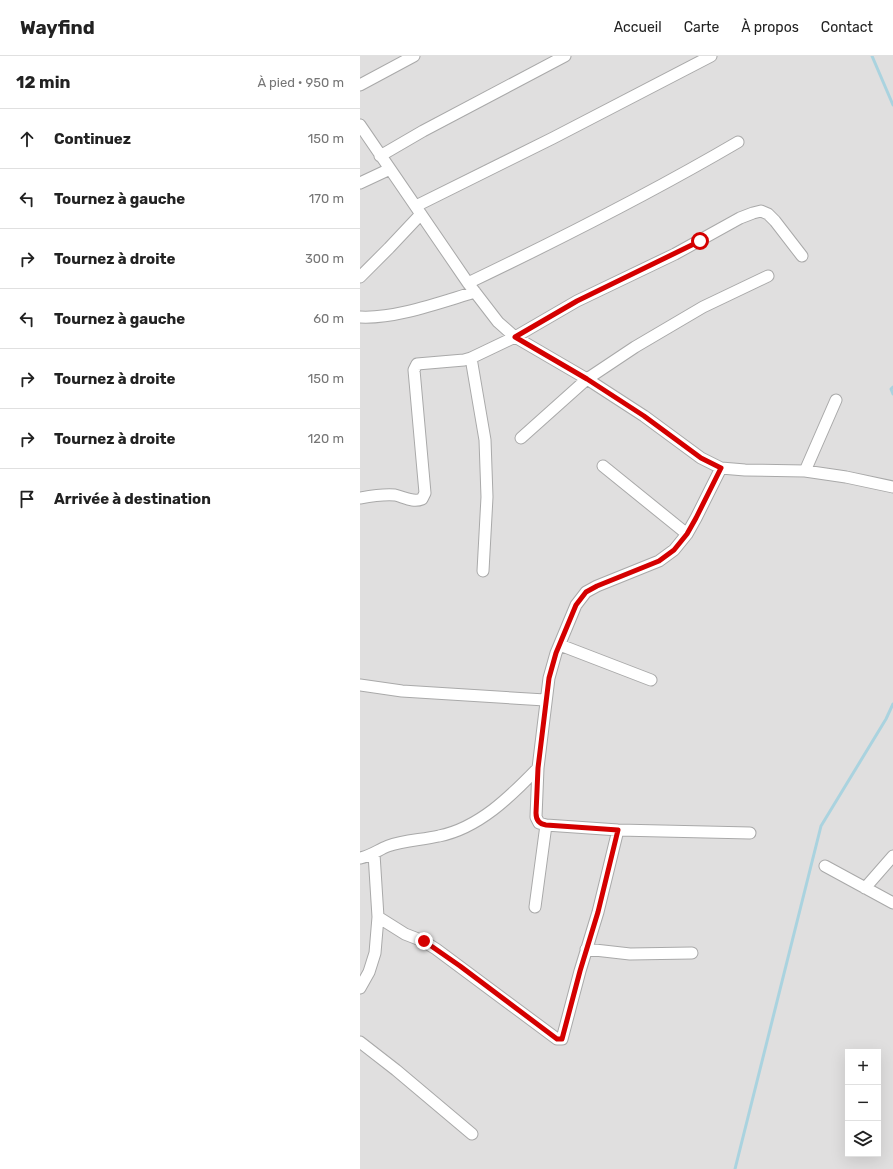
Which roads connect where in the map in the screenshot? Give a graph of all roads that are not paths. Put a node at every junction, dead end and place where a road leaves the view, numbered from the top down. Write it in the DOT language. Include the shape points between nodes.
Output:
graph roads {
  1 [pos="414,56"];
  2 [pos="565,56"];
  3 [pos="712,56"];
  4 [pos="360,85"];
  5 [pos="360,125"];
  6 [pos="738,142"];
  7 [pos="380,156"];
  8 [pos="390,169"];
  9 [pos="360,183"];
  10 [pos="419,210"];
  11 [pos="802,256"];
  12 [pos="360,276"];
  13 [pos="768,276"];
  14 [pos="468,283"];
  15 [pos="475,292"];
  16 [pos="360,317"];
  17 [pos="515,337"];
  18 [pos="471,358"];
  19 [pos="587,379"];
  20 [pos="836,400"];
  21 [pos="521,438"];
  22 [pos="602,466"];
  23 [pos="721,468"];
  24 [pos="805,471"];
  25 [pos="893,487"];
  26 [pos="360,498"];
  27 [pos="687,534"];
  28 [pos="483,571"];
  29 [pos="560,644"];
  30 [pos="651,680"];
  31 [pos="360,686"];
  32 [pos="545,700"];
  33 [pos="538,768"];
  34 [pos="546,825"];
  35 [pos="618,830"];
  36 [pos="750,833"];
  37 [pos="374,854"];
  38 [pos="893,856"];
  39 [pos="360,858"];
  40 [pos="825,866"];
  41 [pos="865,888"];
  42 [pos="893,903"];
  43 [pos="535,907"];
  44 [pos="378,917"];
  45 [pos="586,949"];
  46 [pos="692,953"];
  47 [pos="360,988"];
  48 [pos="360,1042"];
  49 [pos="472,1134"];
  1 -- 4 [label="street"];
  2 -- 7 [label="street"];
  3 -- 10 [label="street"];
  5 -- 7 [label="street"];
  6 -- 14 [label="street" via="586,225"];
  7 -- 8 [label="street"];
  8 -- 9 [label="street"];
  8 -- 10 [label="street"];
  10 -- 12 [label="street" via="389,248"];
  10 -- 14 [label="street"];
  11 -- 17 [label="street" via="768,214 753,213 577,301"];
  13 -- 19 [label="street" via="690,315"];
  14 -- 15 [label="street"];
  15 -- 16 [label="street" via="396,314"];
  15 -- 17 [label="street" via="498,322"];
  17 -- 18 [label="street"];
  17 -- 19 [label="street"];
  18 -- 26 [label="street" via="417,364 414,367 425,493 422,499 418,501 395,495"];
  18 -- 28 [label="street" via="485,440 487,497"];
  19 -- 21 [label="street"];
  19 -- 23 [label="street" via="644,416 701,458"];
  20 -- 24 [label="street"];
  22 -- 27 [label="street"];
  23 -- 24 [label="street"];
  23 -- 27 [label="street"];
  24 -- 25 [label="street"];
  27 -- 29 [label="street" via="674,550 659,561 586,592 576,605"];
  29 -- 30 [label="street"];
  29 -- 32 [label="street"];
  31 -- 32 [label="street"];
  32 -- 33 [label="street"];
  33 -- 34 [label="street" via="536,817 539,822"];
  33 -- 37 [label="street" via="492,811 474,822 440,836 388,846"];
  34 -- 35 [label="street"];
  34 -- 43 [label="street"];
  35 -- 36 [label="street"];
  35 -- 45 [label="street" via="604,892"];
  37 -- 39 [label="street"];
  37 -- 44 [label="street"];
  38 -- 41 [label="street"];
  40 -- 41 [label="street"];
  41 -- 42 [label="street"];
  44 -- 45 [label="street" via="436,949 559,1039 562,1037"];
  44 -- 47 [label="street" via="373,963"];
  45 -- 46 [label="street" via="630,954"];
  48 -- 49 [label="street"];
}
